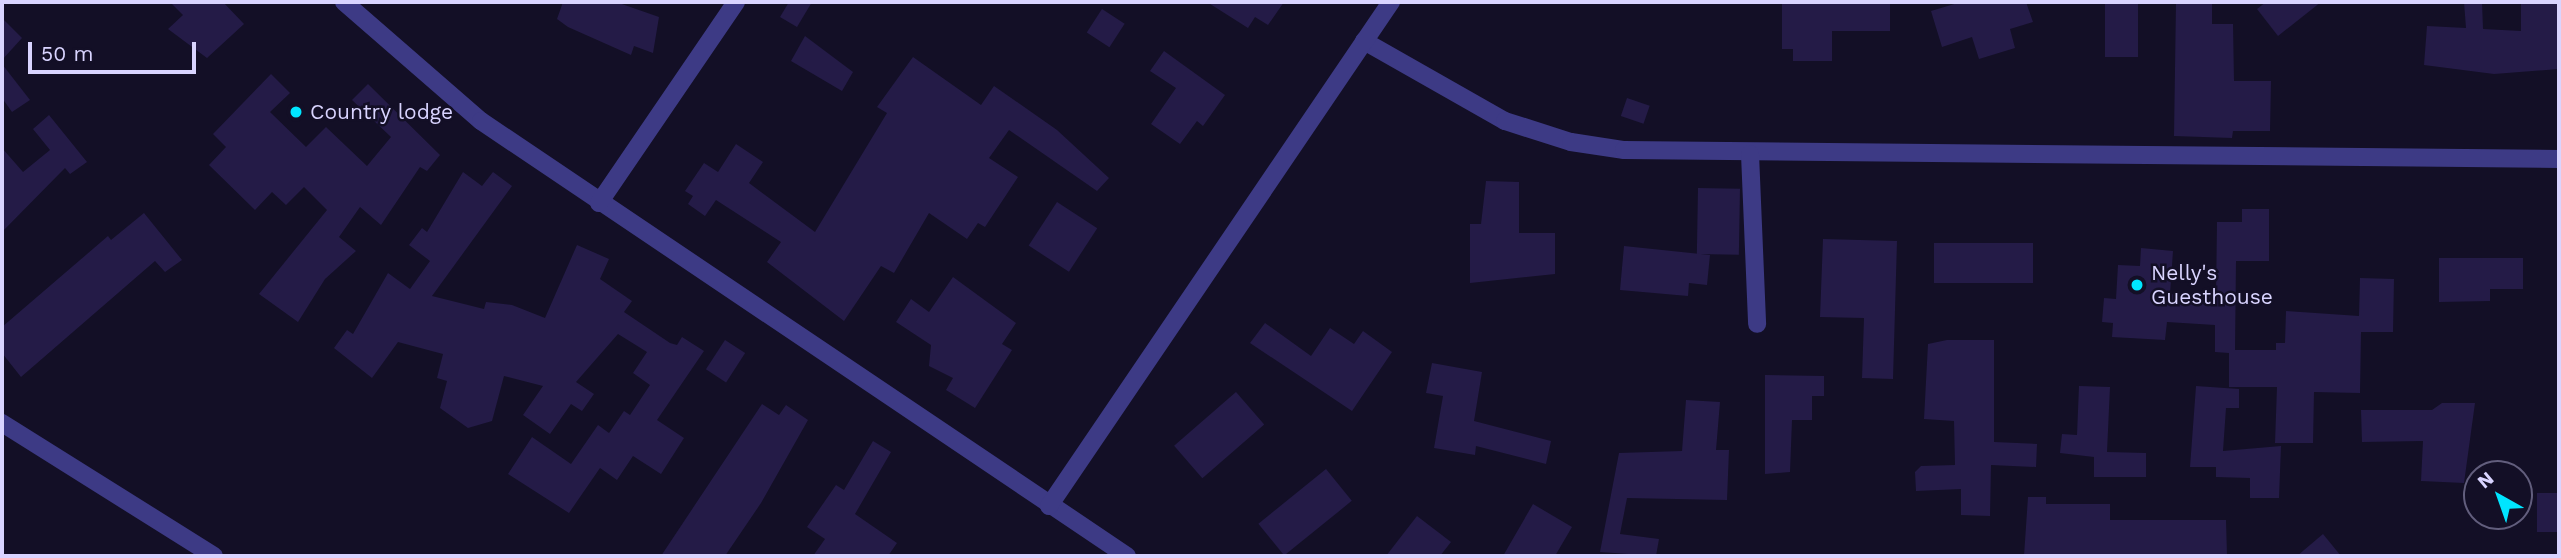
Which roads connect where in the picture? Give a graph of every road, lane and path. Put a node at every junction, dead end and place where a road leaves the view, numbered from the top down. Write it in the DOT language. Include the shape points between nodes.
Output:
graph roads {
  1 [pos="344,2"];
  2 [pos="736,2"];
  3 [pos="1391,2"];
  4 [pos="1364,41"];
  5 [pos="1750,154"];
  6 [pos="2559,159"];
  7 [pos="599,203"];
  8 [pos="1757,324"];
  9 [pos="2,423"];
  10 [pos="1049,506"];
  11 [pos="214,556"];
  12 [pos="1127,556"];
  1 -- 7 [label="street" via="481,121"];
  2 -- 7 [label="street"];
  3 -- 4 [label="street"];
  4 -- 5 [label="street" via="1433,84 1533,131 1624,150"];
  4 -- 10 [label="street"];
  5 -- 6 [label="street"];
  5 -- 8 [label="street"];
  7 -- 10 [label="street"];
  9 -- 11 [label="street"];
  10 -- 12 [label="street"];
}
